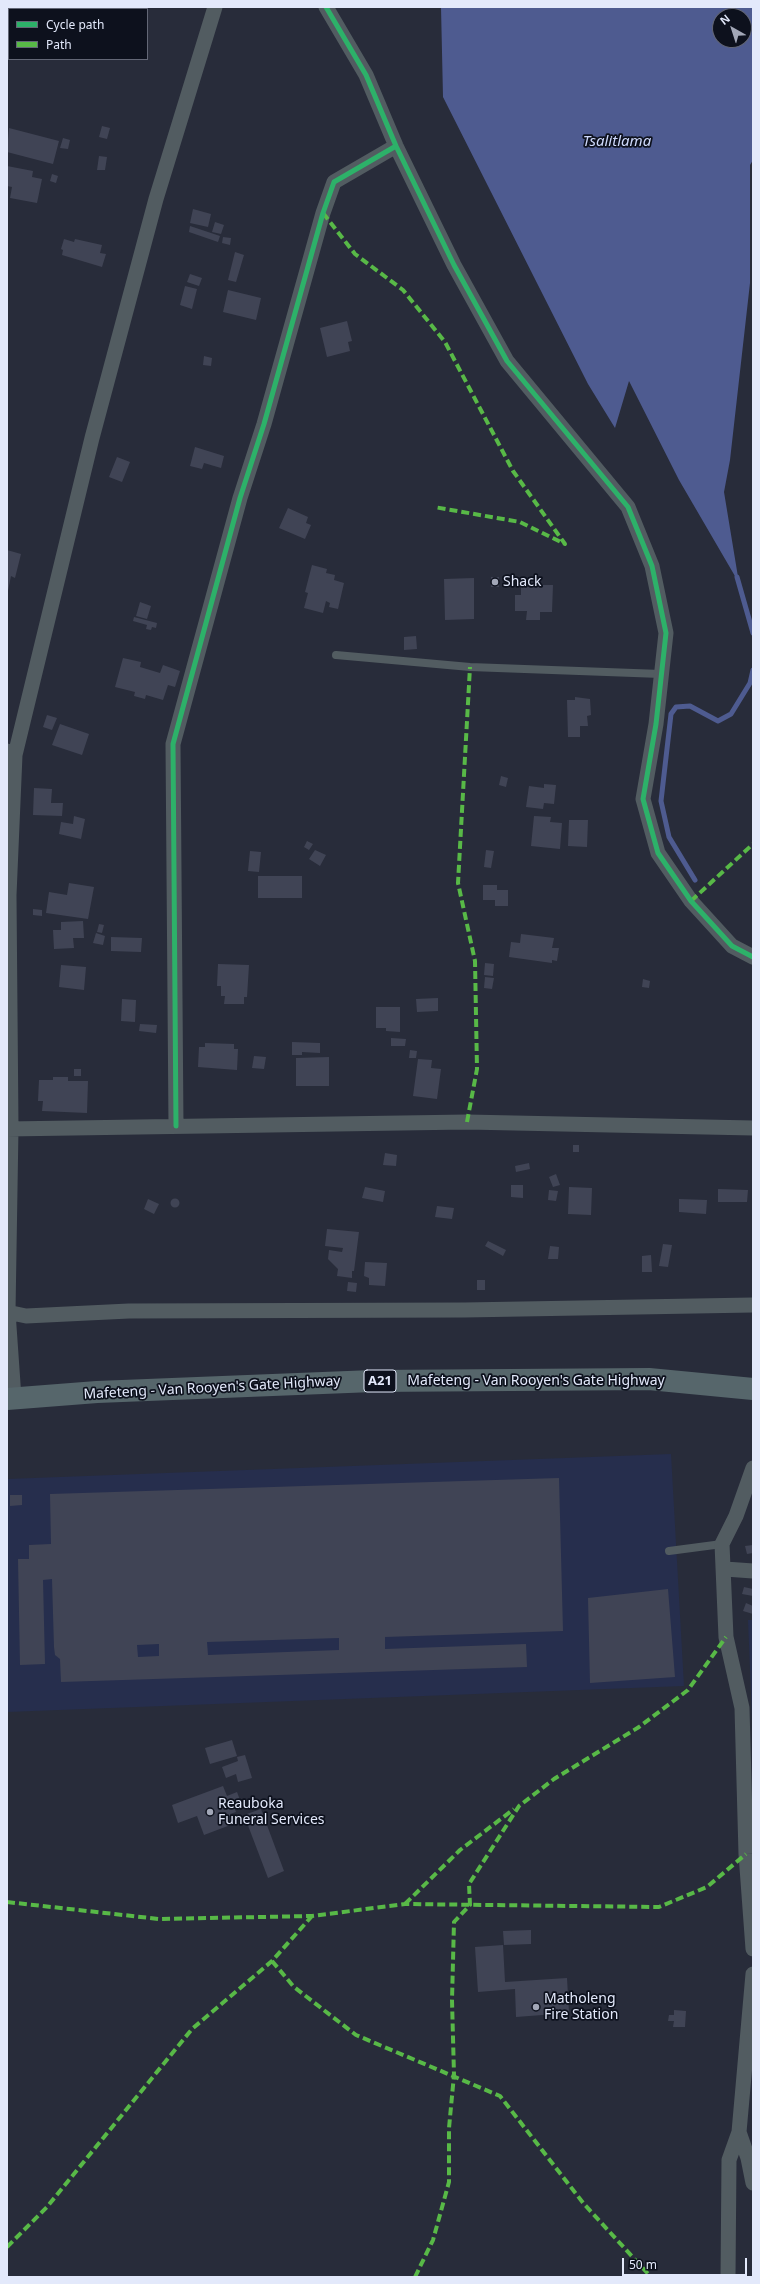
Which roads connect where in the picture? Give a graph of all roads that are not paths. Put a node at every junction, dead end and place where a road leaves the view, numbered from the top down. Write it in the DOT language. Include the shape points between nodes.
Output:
graph roads {
  1 [pos="215,7"];
  2 [pos="326,7"];
  3 [pos="396,146"];
  4 [pos="336,655"];
  5 [pos="661,674"];
  6 [pos="11,753"];
  7 [pos="753,958"];
  8 [pos="176,1126"];
  9 [pos="753,1128"];
  10 [pos="9,1129"];
  11 [pos="753,1305"];
  12 [pos="7,1312"];
  13 [pos="753,1389"];
  14 [pos="11,1398"];
  15 [pos="753,1468"];
  16 [pos="722,1544"];
  17 [pos="670,1551"];
  18 [pos="725,1569"];
  19 [pos="753,1571"];
  20 [pos="753,1949"];
  21 [pos="753,1974"];
  22 [pos="739,2132"];
  23 [pos="753,2184"];
  24 [pos="728,2277"];
  1 -- 6 [label="street" via="156,199"];
  2 -- 3 [label="street" via="366,75"];
  3 -- 5 [label="street" via="454,265 507,361 628,507 652,566 666,633"];
  3 -- 8 [label="street" via="334,182 240,498 173,744"];
  4 -- 5 [label="lane" via="470,667"];
  5 -- 7 [label="street" via="656,724 643,799 658,853 691,900 732,946"];
  6 -- 10 [label="street"];
  8 -- 9 [label="street" via="467,1122"];
  8 -- 10 [label="street"];
  10 -- 12 [label="street"];
  11 -- 12 [label="street" via="464,1310 129,1311 26,1316"];
  12 -- 14 [label="street"];
  13 -- 14 [label="main road, Mafeteng - Van Rooyen's Gate Highway / A21" via="649,1379 381,1380"];
  15 -- 16 [label="street" via="736,1516"];
  16 -- 17 [label="lane"];
  16 -- 18 [label="street"];
  18 -- 19 [label="street"];
  18 -- 20 [label="street" via="726,1637 742,1708 746,1854"];
  21 -- 22 [label="street"];
  22 -- 23 [label="street"];
  22 -- 24 [label="street" via="729,2160"];
}
